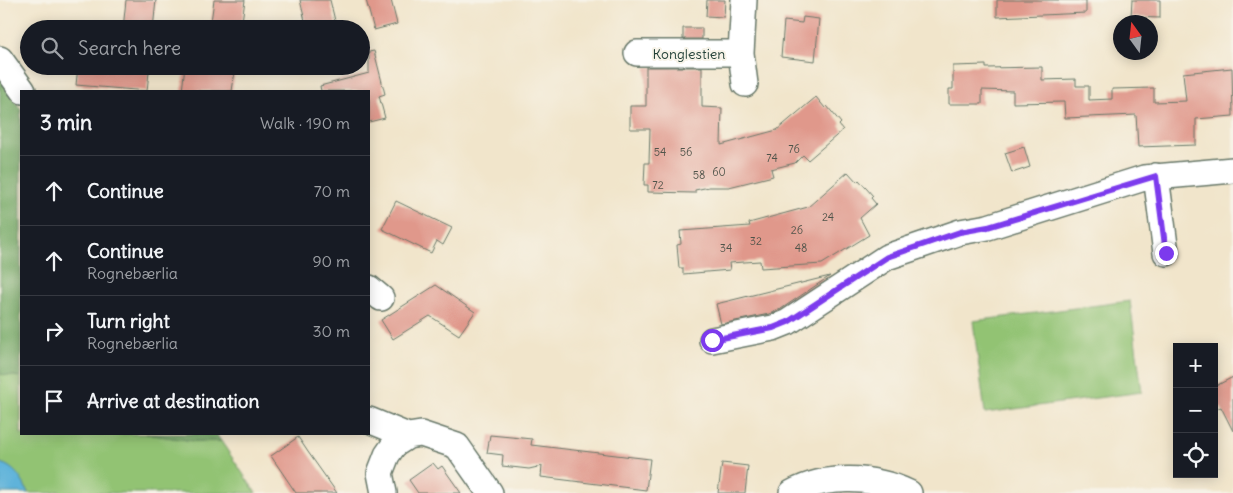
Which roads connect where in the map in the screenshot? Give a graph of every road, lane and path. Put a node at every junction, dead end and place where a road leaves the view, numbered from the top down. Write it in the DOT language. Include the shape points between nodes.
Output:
graph roads {
  1 [pos="744,0"];
  2 [pos="636,53"];
  3 [pos="741,54"];
  4 [pos="0,59"];
  5 [pos="745,84"];
  6 [pos="22,90"];
  7 [pos="1233,170"];
  8 [pos="1156,176"];
  9 [pos="1166,253"];
  10 [pos="712,340"];
  11 [pos="370,420"];
  12 [pos="408,436"];
  13 [pos="384,493"];
  14 [pos="490,493"];
  15 [pos="792,493"];
  16 [pos="909,493"];
  1 -- 3 [label="street, Konglestien"];
  2 -- 3 [label="street, Konglestien"];
  3 -- 5 [label="street, Konglestien"];
  4 -- 6 [label="street"];
  7 -- 8 [label="street"];
  8 -- 9 [label="street"];
  8 -- 10 [label="street" via="988,227 960,232 887,257 788,322"];
  11 -- 12 [label="street"];
  12 -- 13 [label="street" via="394,445 387,455 380,473"];
  12 -- 14 [label="street" via="421,434 457,446"];
  15 -- 16 [label="street" via="831,480 871,480"];
}
